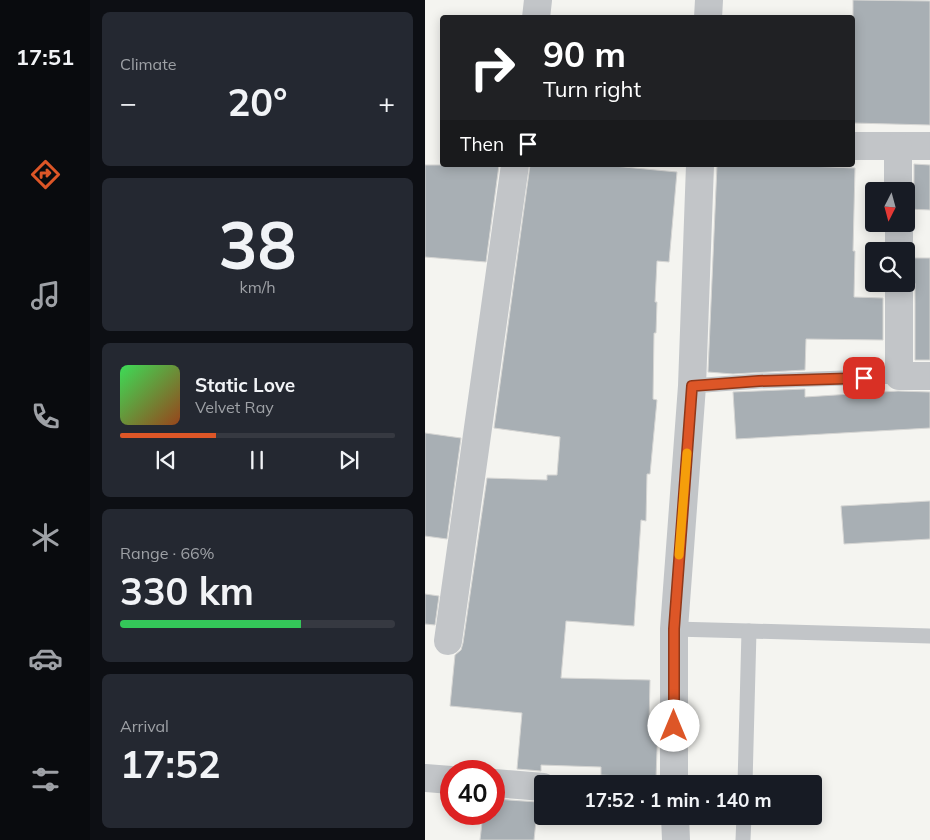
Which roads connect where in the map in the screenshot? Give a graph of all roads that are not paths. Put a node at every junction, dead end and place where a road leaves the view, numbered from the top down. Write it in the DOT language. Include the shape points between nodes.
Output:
graph roads {
  1 [pos="538,0"];
  2 [pos="709,0"];
  3 [pos="536,15"];
  4 [pos="708,15"];
  5 [pos="855,146"];
  6 [pos="930,146"];
  7 [pos="898,147"];
  8 [pos="515,167"];
  9 [pos="700,167"];
  10 [pos="898,182"];
  11 [pos="899,292"];
  12 [pos="899,376"];
  13 [pos="930,376"];
  14 [pos="692,386"];
  15 [pos="674,629"];
  16 [pos="749,631"];
  17 [pos="930,636"];
  18 [pos="448,640"];
  19 [pos="675,775"];
  20 [pos="745,775"];
  21 [pos="425,778"];
  22 [pos="440,779"];
  23 [pos="505,784"];
  24 [pos="534,786"];
  25 [pos="675,825"];
  26 [pos="744,825"];
  27 [pos="676,840"];
  28 [pos="743,840"];
  1 -- 3 [label="street"];
  2 -- 4 [label="street"];
  5 -- 7 [label="street"];
  6 -- 7 [label="street"];
  7 -- 10 [label="street"];
  8 -- 18 [label="street"];
  9 -- 14 [label="street"];
  11 -- 12 [label="street"];
  12 -- 13 [label="street"];
  12 -- 14 [label="lane"];
  14 -- 15 [label="street"];
  15 -- 16 [label="lane"];
  15 -- 19 [label="street"];
  16 -- 17 [label="lane"];
  16 -- 20 [label="lane"];
  21 -- 22 [label="street"];
  23 -- 24 [label="street"];
  25 -- 27 [label="street"];
  26 -- 28 [label="lane"];
}
